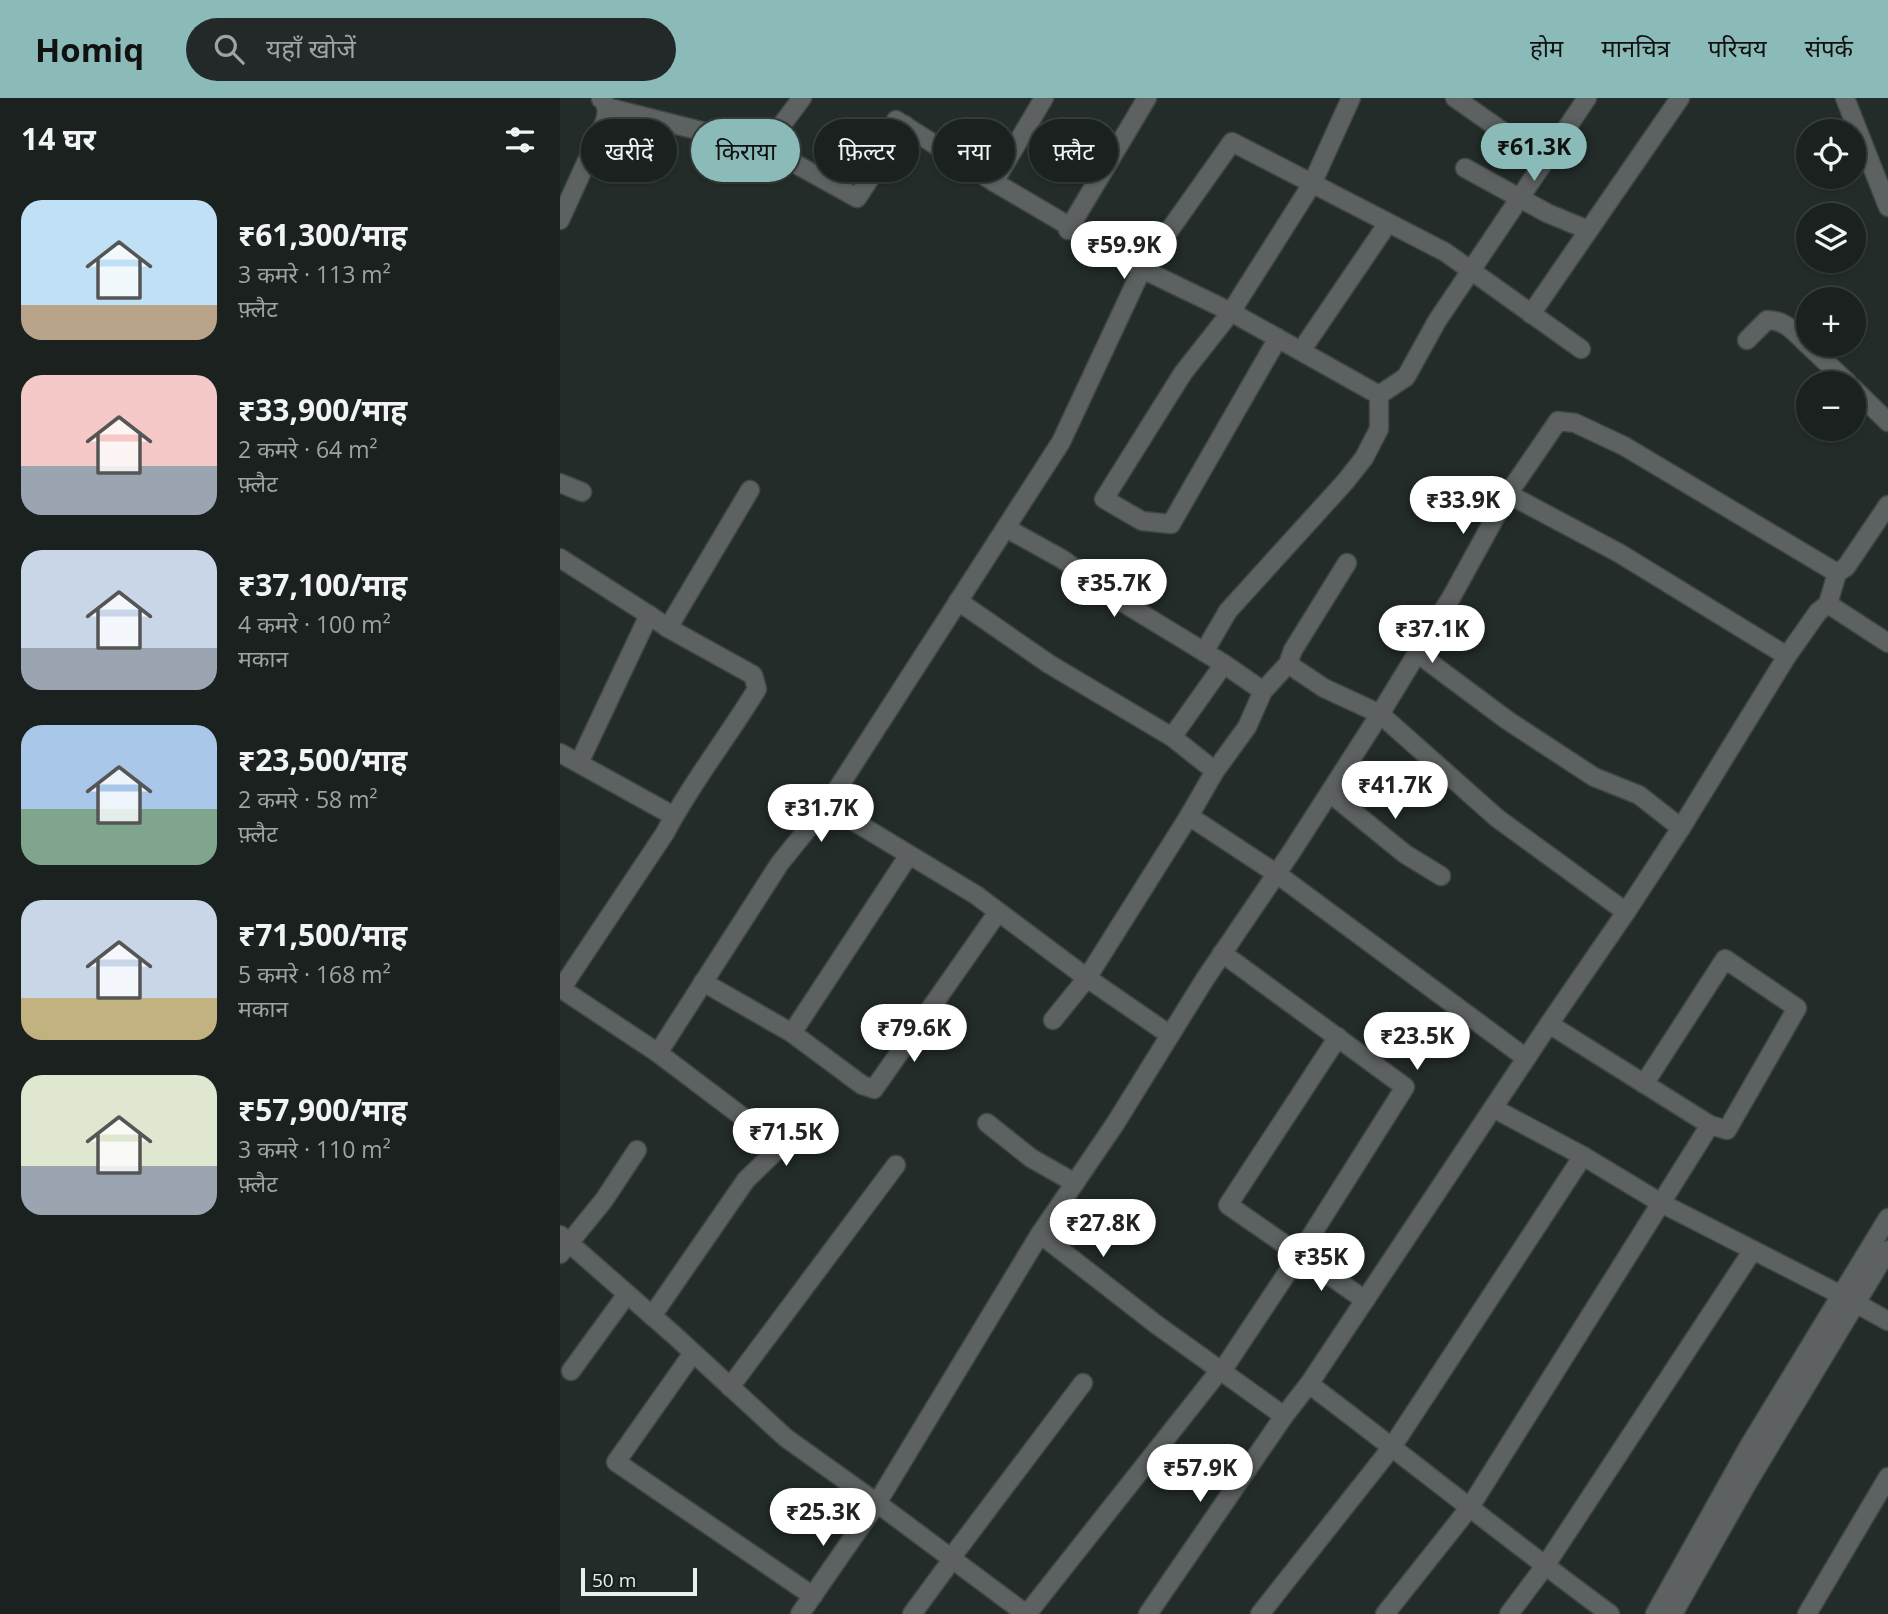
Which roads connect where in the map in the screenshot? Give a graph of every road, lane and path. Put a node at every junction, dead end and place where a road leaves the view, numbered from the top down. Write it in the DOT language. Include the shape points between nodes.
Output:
graph roads {
  1 [pos="802,98"];
  2 [pos="1044,98"];
  3 [pos="1147,98"];
  4 [pos="1351,98"];
  5 [pos="1455,98"];
  6 [pos="1587,98"];
  7 [pos="1680,98"];
  8 [pos="1846,98"];
  9 [pos="603,103"];
  10 [pos="786,119"];
  11 [pos="691,127"];
  12 [pos="933,143"];
  13 [pos="1015,147"];
  14 [pos="1545,160"];
  15 [pos="800,166"];
  16 [pos="1465,168"];
  17 [pos="994,182"];
  18 [pos="1312,184"];
  19 [pos="1520,197"];
  20 [pos="1888,207"];
  21 [pos="560,220"];
  22 [pos="1388,223"];
  23 [pos="1069,228"];
  24 [pos="1588,230"];
  25 [pos="1142,269"];
  26 [pos="1471,271"];
  27 [pos="1231,312"];
  28 [pos="1531,314"];
  29 [pos="1796,334"];
  30 [pos="1278,338"];
  31 [pos="1747,340"];
  32 [pos="1581,349"];
  33 [pos="1301,351"];
  34 [pos="1821,357"];
  35 [pos="1835,371"];
  36 [pos="1379,395"];
  37 [pos="1866,401"];
  38 [pos="1888,422"];
  39 [pos="560,483"];
  40 [pos="750,490"];
  41 [pos="582,492"];
  42 [pos="1508,494"];
  43 [pos="1888,505"];
  44 [pos="1006,527"];
  45 [pos="560,558"];
  46 [pos="1348,563"];
  47 [pos="1837,573"];
  48 [pos="958,601"];
  49 [pos="1828,604"];
  50 [pos="649,615"];
  51 [pos="668,628"];
  52 [pos="1888,643"];
  53 [pos="1204,652"];
  54 [pos="1417,653"];
  55 [pos="1787,656"];
  56 [pos="1224,664"];
  57 [pos="1288,664"];
  58 [pos="1264,691"];
  59 [pos="1380,714"];
  60 [pos="1172,737"];
  61 [pos="560,753"];
  62 [pos="579,763"];
  63 [pos="1215,771"];
  64 [pos="1329,793"];
  65 [pos="827,805"];
  66 [pos="674,816"];
  67 [pos="1189,816"];
  68 [pos="1681,828"];
  69 [pos="909,855"];
  70 [pos="1277,874"];
  71 [pos="1441,876"];
  72 [pos="998,912"];
  73 [pos="1626,912"];
  74 [pos="1222,953"];
  75 [pos="1087,978"];
  76 [pos="703,982"];
  77 [pos="561,988"];
  78 [pos="1052,1020"];
  79 [pos="1549,1024"];
  80 [pos="792,1033"];
  81 [pos="1170,1035"];
  82 [pos="1338,1037"];
  83 [pos="657,1053"];
  84 [pos="1526,1058"];
  85 [pos="1644,1084"];
  86 [pos="1493,1108"];
  87 [pos="987,1123"];
  88 [pos="1710,1125"];
  89 [pos="637,1150"];
  90 [pos="1583,1156"];
  91 [pos="896,1165"];
  92 [pos="1075,1183"];
  93 [pos="1661,1203"];
  94 [pos="1888,1219"];
  95 [pos="1040,1234"];
  96 [pos="563,1244"];
  97 [pos="1753,1250"];
  98 [pos="1888,1250"];
  99 [pos="1299,1255"];
  100 [pos="627,1294"];
  101 [pos="1849,1299"];
  102 [pos="1365,1300"];
  103 [pos="652,1316"];
  104 [pos="1888,1321"];
  105 [pos="693,1353"];
  106 [pos="1220,1370"];
  107 [pos="571,1371"];
  108 [pos="1083,1383"];
  109 [pos="1309,1384"];
  110 [pos="730,1387"];
  111 [pos="1284,1416"];
  112 [pos="1392,1447"];
  113 [pos="1888,1477"];
  114 [pos="877,1503"];
  115 [pos="1470,1507"];
  116 [pos="951,1558"];
  117 [pos="1545,1566"];
  118 [pos="813,1595"];
  119 [pos="800,1614"];
  120 [pos="912,1614"];
  121 [pos="1026,1614"];
  122 [pos="1148,1614"];
  123 [pos="1260,1614"];
  124 [pos="1385,1614"];
  125 [pos="1508,1614"];
  126 [pos="1610,1614"];
  127 [pos="1655,1614"];
  128 [pos="1673,1614"];
  129 [pos="1807,1614"];
  1 -- 10 [label="street"];
  2 -- 13 [label="street"];
  3 -- 23 [label="street"];
  4 -- 18 [label="street"];
  5 -- 14 [label="street"];
  6 -- 14 [label="street"];
  7 -- 24 [label="street"];
  8 -- 20 [label="street"];
  9 -- 11 [label="street"];
  9 -- 21 [label="street" via="605,121"];
  12 -- 15 [label="street" via="901,122 857,198"];
  14 -- 19 [label="street"];
  16 -- 19 [label="street"];
  17 -- 23 [label="street"];
  18 -- 22 [label="street"];
  18 -- 25 [label="street" via="1231,142"];
  18 -- 27 [label="street"];
  19 -- 24 [label="street"];
  19 -- 26 [label="street"];
  22 -- 26 [label="street" via="1446,252"];
  22 -- 33 [label="street"];
  23 -- 25 [label="street"];
  24 -- 28 [label="street"];
  25 -- 27 [label="street"];
  25 -- 44 [label="street" via="1061,442"];
  26 -- 28 [label="street"];
  26 -- 36 [label="street" via="1406,377"];
  27 -- 30 [label="street"];
  27 -- 30 [label="street" via="1183,373 1104,499 1142,521 1171,524"];
  28 -- 32 [label="street"];
  29 -- 31 [label="street" via="1786,324 1767,320"];
  30 -- 33 [label="street"];
  33 -- 36 [label="street"];
  34 -- 35 [label="street"];
  36 -- 53 [label="street" via="1378,429 1364,458 1228,611"];
  37 -- 38 [label="street"];
  39 -- 41 [label="street"];
  40 -- 51 [label="street"];
  42 -- 47 [label="street" via="1558,421 1574,423 1624,446"];
  42 -- 54 [label="street"];
  42 -- 55 [label="street" via="1619,553"];
  43 -- 47 [label="street" via="1846,567"];
  44 -- 48 [label="street"];
  44 -- 53 [label="street"];
  45 -- 50 [label="street"];
  46 -- 57 [label="street"];
  47 -- 49 [label="street"];
  48 -- 60 [label="street" via="1049,664"];
  48 -- 65 [label="street"];
  49 -- 52 [label="street"];
  49 -- 55 [label="street"];
  50 -- 51 [label="street"];
  50 -- 62 [label="street"];
  51 -- 66 [label="street" via="753,675 757,689"];
  53 -- 56 [label="street"];
  54 -- 59 [label="street"];
  54 -- 68 [label="street" via="1507,720 1594,777 1639,795"];
  55 -- 68 [label="street"];
  56 -- 58 [label="street"];
  56 -- 60 [label="street"];
  57 -- 58 [label="street"];
  57 -- 59 [label="street" via="1324,688"];
  58 -- 63 [label="street" via="1247,727"];
  59 -- 64 [label="street"];
  59 -- 73 [label="street" via="1497,818"];
  60 -- 63 [label="street"];
  61 -- 62 [label="street"];
  62 -- 66 [label="street"];
  63 -- 67 [label="street"];
  64 -- 70 [label="street"];
  64 -- 71 [label="street" via="1405,854"];
  65 -- 69 [label="street"];
  65 -- 76 [label="street" via="780,863"];
  66 -- 77 [label="street"];
  67 -- 70 [label="street"];
  67 -- 75 [label="street"];
  68 -- 73 [label="street"];
  69 -- 72 [label="street"];
  69 -- 80 [label="street"];
  70 -- 74 [label="street"];
  70 -- 84 [label="street"];
  72 -- 75 [label="street"];
  72 -- 80 [label="street" via="874,1089"];
  73 -- 79 [label="street"];
  74 -- 81 [label="street"];
  74 -- 82 [label="street"];
  75 -- 78 [label="street"];
  75 -- 81 [label="street"];
  76 -- 80 [label="street"];
  76 -- 83 [label="street"];
  77 -- 83 [label="street"];
  79 -- 84 [label="street"];
  79 -- 85 [label="street"];
  81 -- 92 [label="street"];
  82 -- 99 [label="street" via="1405,1087"];
  82 -- 99 [label="street" via="1228,1205"];
  83 -- 103 [label="street" via="781,1146 746,1181"];
  84 -- 86 [label="street"];
  85 -- 88 [label="street"];
  85 -- 88 [label="street" via="1725,959 1797,1008 1727,1130"];
  86 -- 90 [label="street"];
  86 -- 102 [label="street"];
  87 -- 92 [label="street" via="1031,1158"];
  88 -- 93 [label="street"];
  89 -- 96 [label="street" via="604,1200"];
  90 -- 93 [label="street"];
  90 -- 112 [label="street"];
  91 -- 110 [label="street"];
  92 -- 95 [label="street"];
  93 -- 97 [label="street"];
  93 -- 115 [label="street"];
  94 -- 101 [label="street"];
  95 -- 106 [label="street"];
  95 -- 114 [label="street"];
  96 -- 100 [label="street"];
  97 -- 101 [label="street"];
  97 -- 117 [label="street"];
  98 -- 101 [label="street"];
  99 -- 102 [label="street"];
  99 -- 106 [label="street"];
  100 -- 103 [label="street"];
  100 -- 107 [label="street"];
  101 -- 104 [label="street"];
  101 -- 127 [label="street" via="1749,1446"];
  101 -- 128 [label="street"];
  102 -- 109 [label="street"];
  103 -- 105 [label="street"];
  105 -- 110 [label="street"];
  105 -- 118 [label="street" via="616,1462"];
  106 -- 111 [label="street"];
  106 -- 121 [label="street"];
  108 -- 116 [label="street"];
  109 -- 111 [label="street"];
  109 -- 112 [label="street"];
  110 -- 114 [label="street" via="786,1438"];
  111 -- 122 [label="street"];
  112 -- 115 [label="street"];
  112 -- 123 [label="street"];
  113 -- 129 [label="street"];
  114 -- 116 [label="street"];
  114 -- 118 [label="street"];
  115 -- 117 [label="street"];
  115 -- 124 [label="street"];
  116 -- 120 [label="street"];
  116 -- 121 [label="street"];
  117 -- 125 [label="street"];
  117 -- 126 [label="street"];
  118 -- 119 [label="street"];
}
